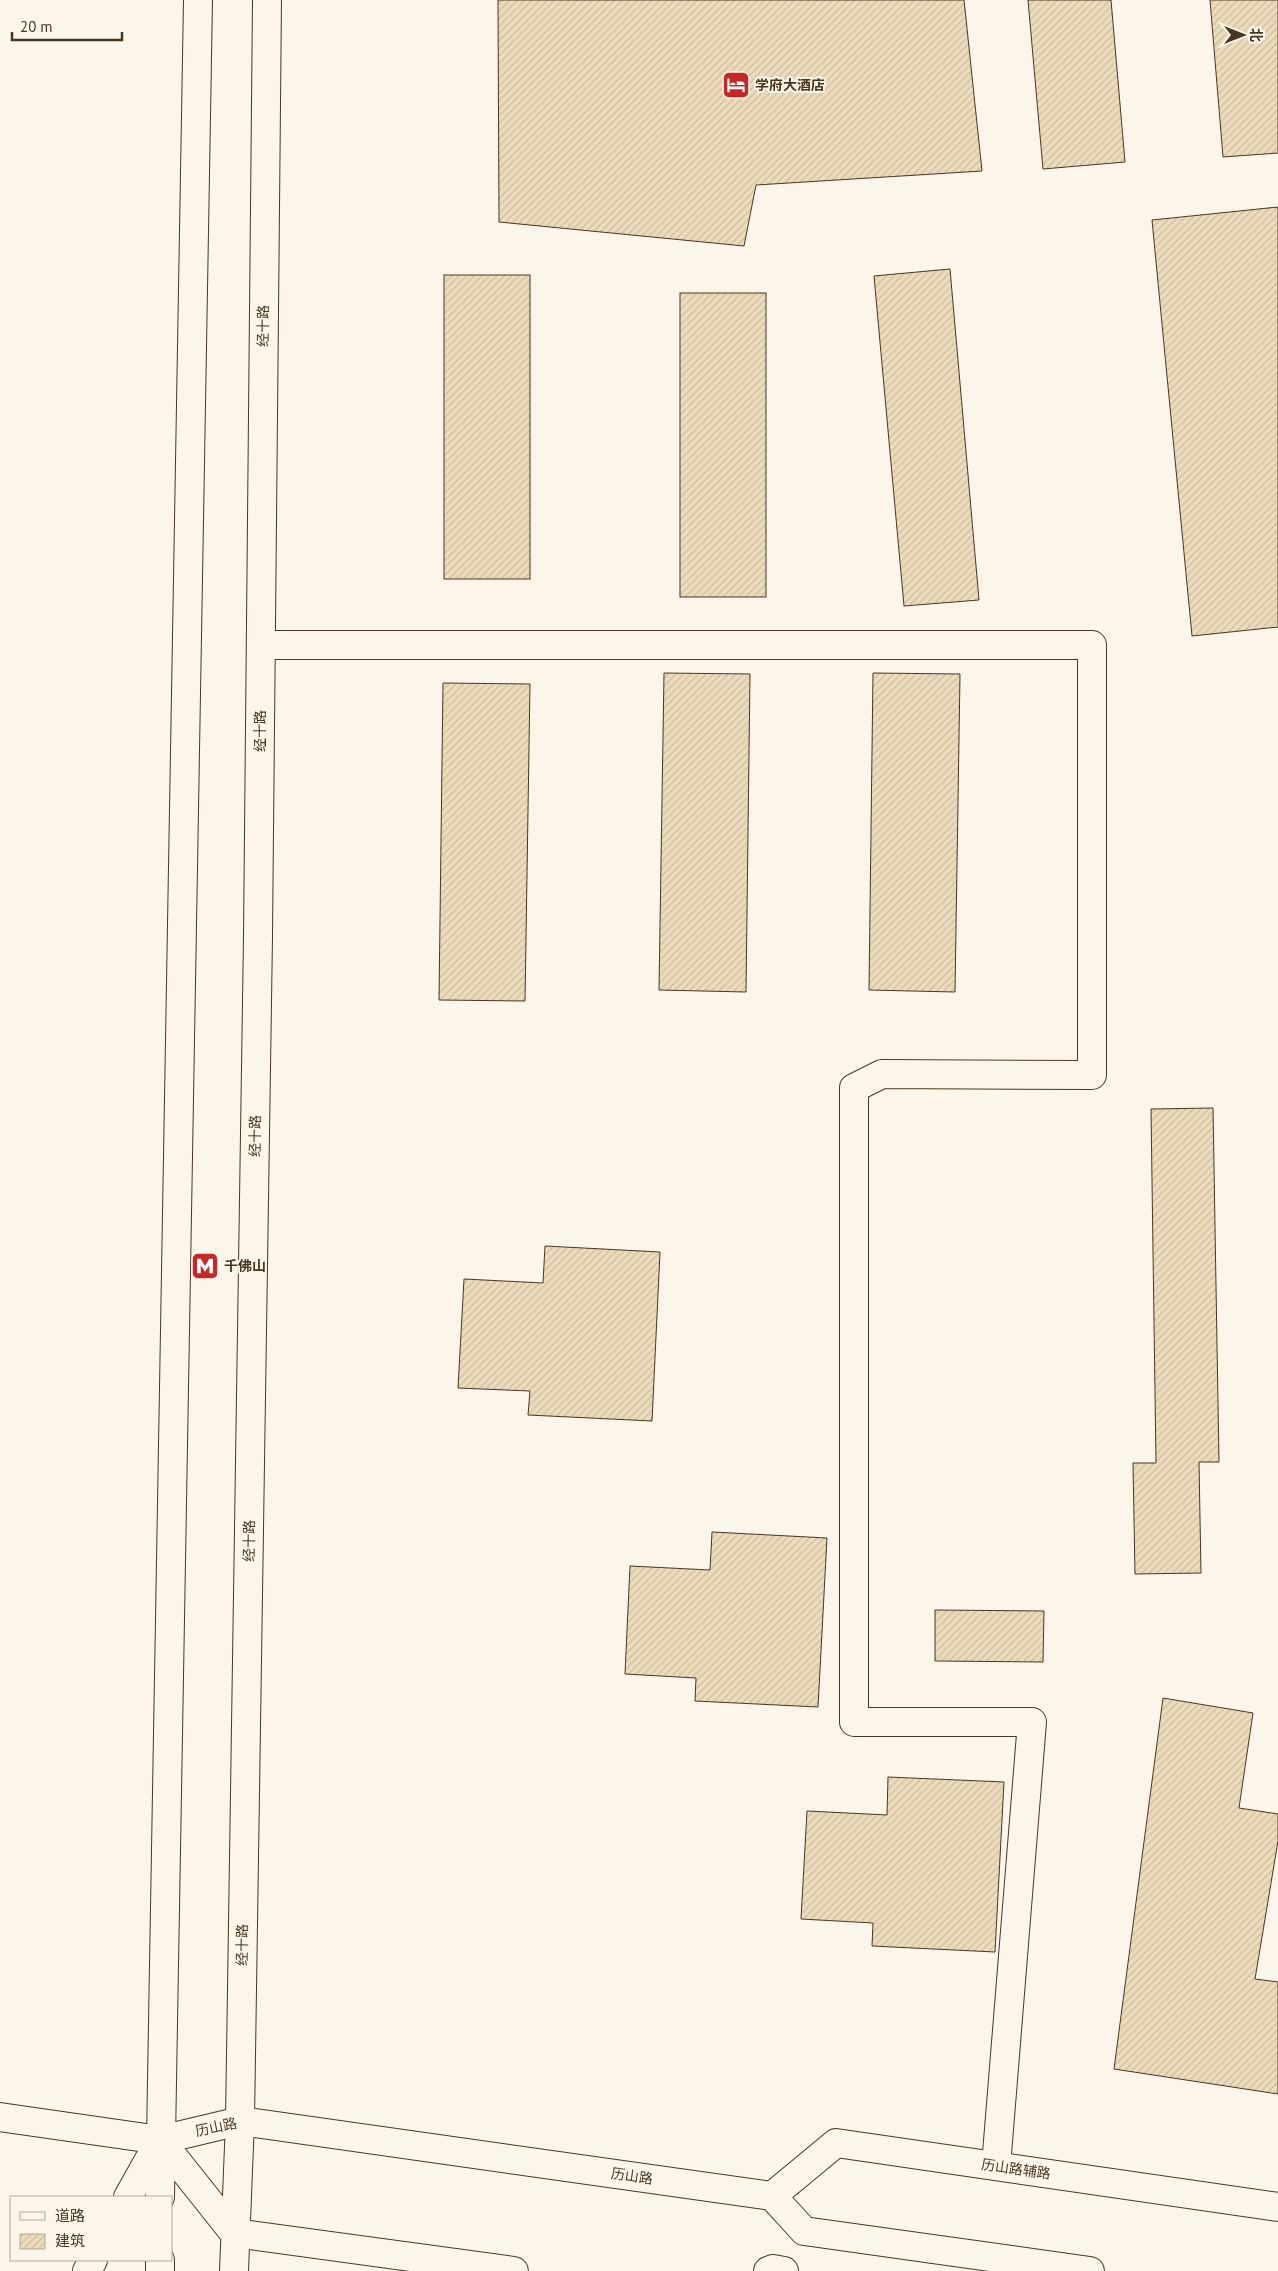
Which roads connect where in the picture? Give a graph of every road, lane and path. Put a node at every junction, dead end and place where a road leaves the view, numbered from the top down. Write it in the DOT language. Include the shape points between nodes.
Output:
graph roads {
  1 [pos="198,0"];
  2 [pos="266,0"];
  3 [pos="260,646"];
  4 [pos="0,2117"];
  5 [pos="240,2121"];
  6 [pos="160,2140"];
  7 [pos="996,2166"];
  8 [pos="129,2196"];
  9 [pos="160,2196"];
  10 [pos="772,2196"];
  11 [pos="1278,2207"];
  12 [pos="234,2234"];
  13 [pos="234,2271"];
  14 [pos="514,2271"];
  15 [pos="768,2271"];
  16 [pos="784,2271"];
  17 [pos="1090,2271"];
  1 -- 6 [label="main road"];
  2 -- 3 [label="main road, 经十路"];
  3 -- 5 [label="main road, 经十路"];
  3 -- 7 [label="main road" via="1092,646 1092,1075 882,1074 854,1088 854,1722 1032,1722"];
  4 -- 6 [label="main road, 历山路"];
  5 -- 6 [label="main road, 历山路"];
  5 -- 10 [label="main road, 历山路"];
  5 -- 12 [label="main road, 经十路"];
  6 -- 8 [label="main road"];
  6 -- 9 [label="main road"];
  6 -- 12 [label="main road"];
  7 -- 10 [label="main road, 历山路辅路" via="836,2143"];
  7 -- 11 [label="main road, 历山路辅路"];
  10 -- 17 [label="main road" via="804,2231"];
  12 -- 13 [label="main road, 经十路"];
  12 -- 14 [label="main road"];
  15 -- 16 [label="main road"];
}
